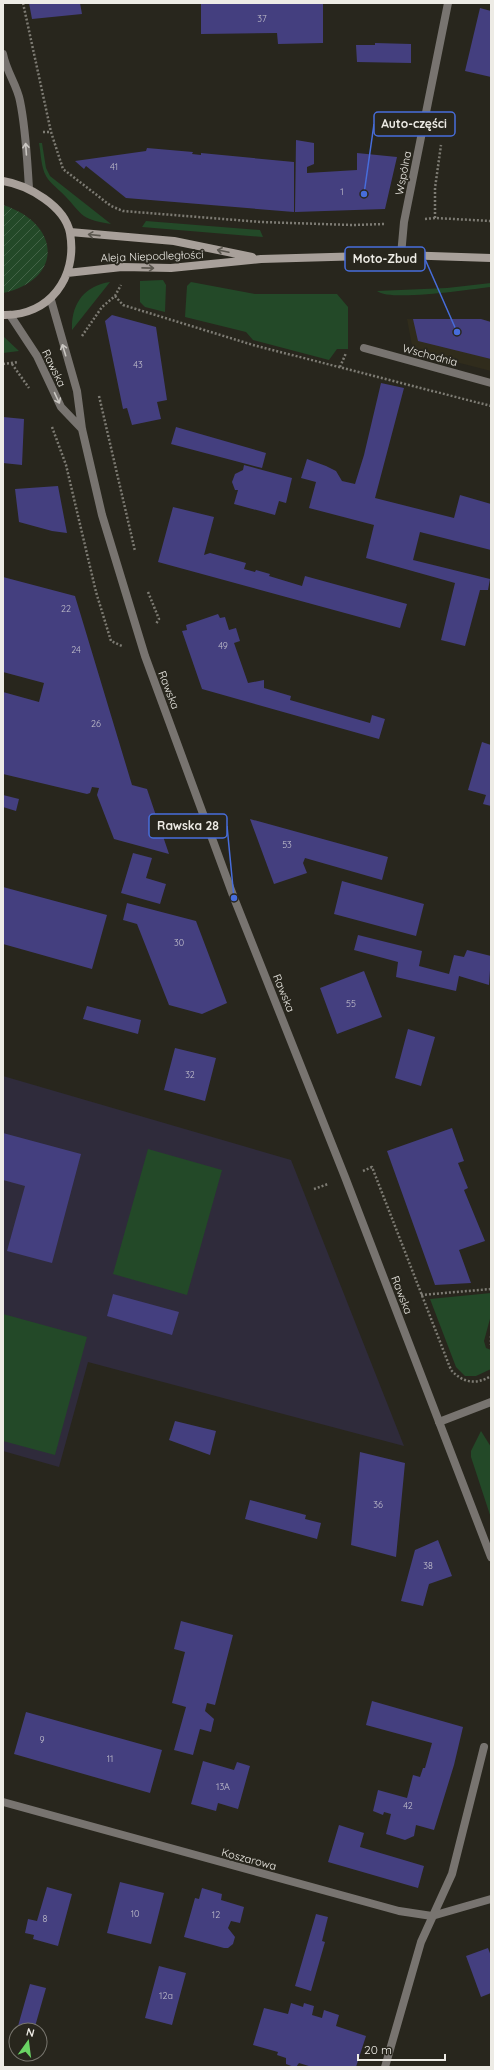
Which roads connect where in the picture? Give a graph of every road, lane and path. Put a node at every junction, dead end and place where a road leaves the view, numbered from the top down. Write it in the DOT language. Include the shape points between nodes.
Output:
graph roads {
  1 [pos="23,3"];
  2 [pos="448,3"];
  3 [pos="3,54"];
  4 [pos="5,66"];
  5 [pos="3,75"];
  6 [pos="40,132"];
  7 [pos="51,132"];
  8 [pos="442,140"];
  9 [pos="3,181"];
  10 [pos="29,188"];
  11 [pos="491,222"];
  12 [pos="378,225"];
  13 [pos="70,232"];
  14 [pos="401,255"];
  15 [pos="491,258"];
  16 [pos="261,259"];
  17 [pos="67,273"];
  18 [pos="122,279"];
  19 [pos="114,296"];
  20 [pos="51,300"];
  21 [pos="6,315"];
  22 [pos="82,336"];
  23 [pos="77,339"];
  24 [pos="84,343"];
  25 [pos="364,348"];
  26 [pos="12,364"];
  27 [pos="491,383"];
  28 [pos="31,390"];
  29 [pos="99,395"];
  30 [pos="491,406"];
  31 [pos="49,422"];
  32 [pos="82,429"];
  33 [pos="137,558"];
  34 [pos="146,588"];
  35 [pos="158,618"];
  36 [pos="111,641"];
  37 [pos="372,1167"];
  38 [pos="491,1289"];
  39 [pos="421,1294"];
  40 [pos="491,1336"];
  41 [pos="491,1345"];
  42 [pos="491,1376"];
  43 [pos="491,1402"];
  44 [pos="439,1422"];
  45 [pos="491,1557"];
  46 [pos="484,1747"];
  47 [pos="3,1802"];
  48 [pos="491,1899"];
  49 [pos="432,1916"];
  50 [pos="385,2067"];
  1 -- 7 [label="path"];
  2 -- 14 [label="street, Wspólna" via="404,222"];
  3 -- 4 [label="street"];
  4 -- 5 [label="street"];
  10 -- 4 [label="street, one-way" via="20,99"];
  6 -- 7 [label="path"];
  7 -- 12 [label="path" via="63,169 111,206 123,211 261,222"];
  8 -- 11 [label="path" via="435,188 435,218"];
  9 -- 10 [label="main road"];
  10 -- 13 [label="main road" via="56,209"];
  16 -- 13 [label="main road, Aleja Niepodległości, one-way" via="174,241"];
  13 -- 17 [label="main road" via="71,255"];
  14 -- 15 [label="main road, Aleja Niepodległości"];
  14 -- 16 [label="main road, Aleja Niepodległości"];
  17 -- 16 [label="main road, Aleja Niepodległości, one-way" via="122,267 171,268"];
  17 -- 20 [label="main road"];
  18 -- 19 [label="path" via="120,289"];
  19 -- 22 [label="path"];
  19 -- 30 [label="path" via="123,305 253,345"];
  20 -- 21 [label="main road" via="31,310"];
  32 -- 20 [label="street, Rawska, one-way" via="77,391"];
  21 -- 32 [label="street, Rawska, one-way" via="37,356 61,408"];
  22 -- 23 [label="path"];
  22 -- 24 [label="path"];
  25 -- 27 [label="street, Wschodnia"];
  26 -- 28 [label="path"];
  29 -- 33 [label="path"];
  31 -- 36 [label="path" via="66,465 96,592"];
  32 -- 44 [label="street, Rawska" via="102,515 145,656 234,898"];
  34 -- 35 [label="path"];
  37 -- 39 [label="path"];
  38 -- 39 [label="path"];
  39 -- 42 [label="path" via="451,1370 466,1382"];
  40 -- 41 [label="path"];
  43 -- 44 [label="street"];
  44 -- 45 [label="street, Rawska"];
  46 -- 49 [label="street" via="452,1874"];
  47 -- 49 [label="street, Koszarowa" via="398,1911"];
  48 -- 49 [label="street, Koszarowa"];
  49 -- 50 [label="street" via="421,1942"];
}
